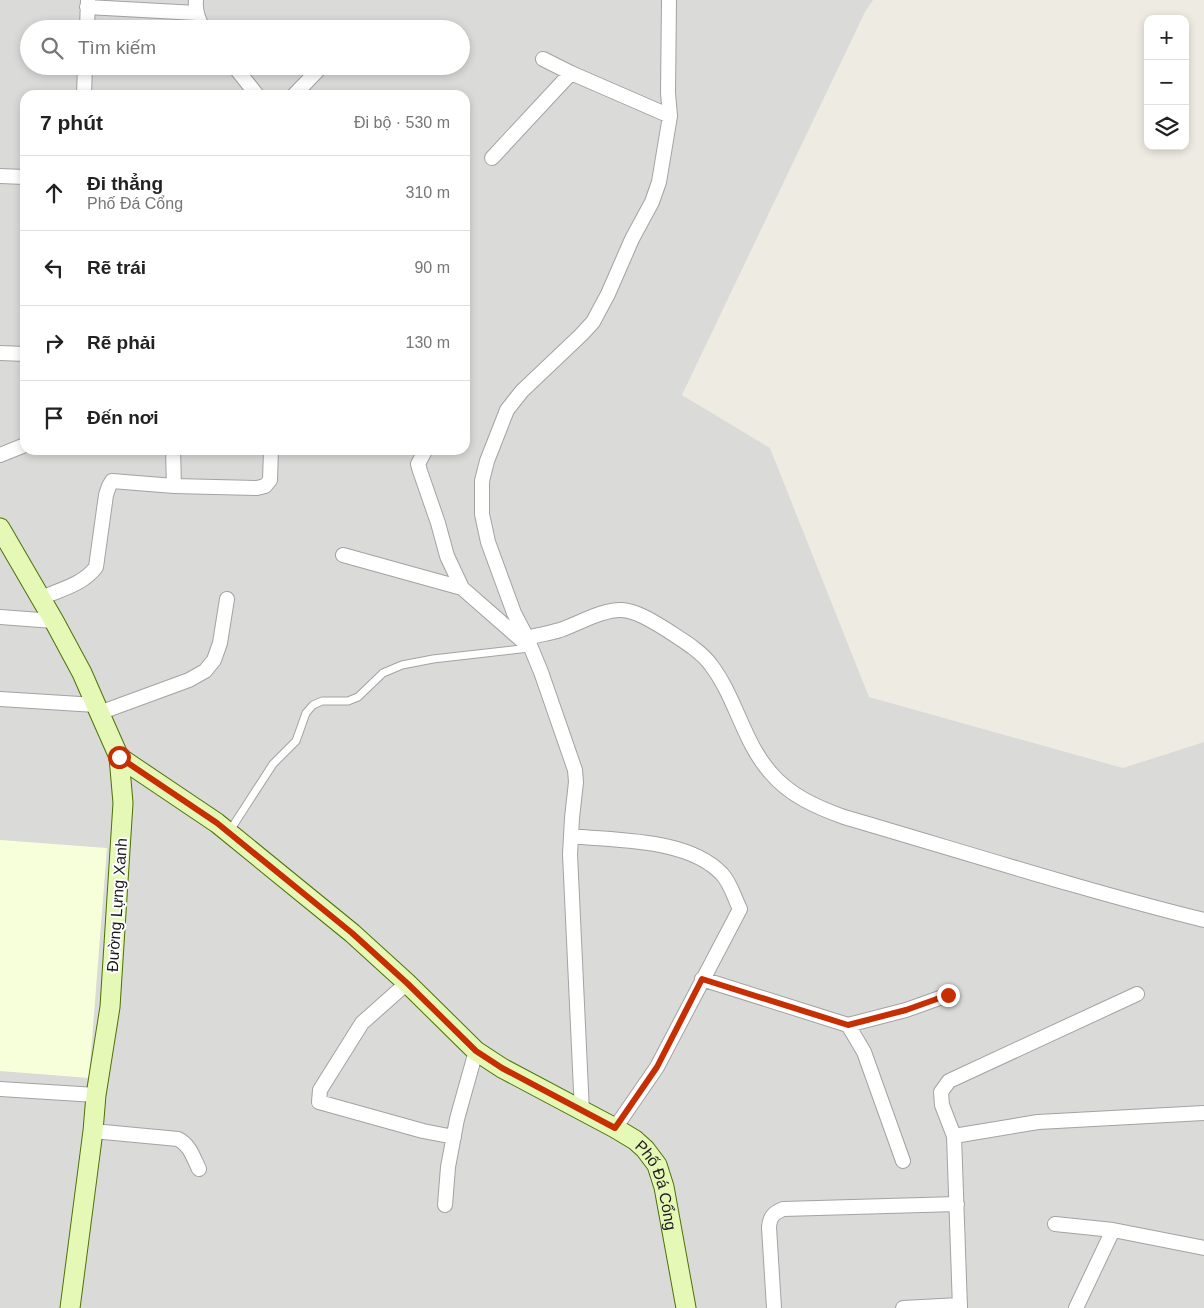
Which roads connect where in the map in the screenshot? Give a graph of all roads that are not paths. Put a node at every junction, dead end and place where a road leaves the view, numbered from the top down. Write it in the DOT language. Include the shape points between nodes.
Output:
graph roads {
  1 [pos="669,0"];
  2 [pos="88,4"];
  3 [pos="196,6"];
  4 [pos="87,20"];
  5 [pos="199,20"];
  6 [pos="543,59"];
  7 [pos="571,73"];
  8 [pos="85,75"];
  9 [pos="241,75"];
  10 [pos="313,75"];
  11 [pos="84,90"];
  12 [pos="253,90"];
  13 [pos="299,90"];
  14 [pos="670,116"];
  15 [pos="492,158"];
  16 [pos="0,176"];
  17 [pos="20,177"];
  18 [pos="0,353"];
  19 [pos="20,354"];
  20 [pos="20,447"];
  21 [pos="0,455"];
  22 [pos="173,455"];
  23 [pos="271,455"];
  24 [pos="422,455"];
  25 [pos="174,486"];
  26 [pos="0,528"];
  27 [pos="343,555"];
  28 [pos="462,588"];
  29 [pos="41,598"];
  30 [pos="227,599"];
  31 [pos="0,617"];
  32 [pos="54,621"];
  33 [pos="529,643"];
  34 [pos="0,699"];
  35 [pos="98,709"];
  36 [pos="119,757"];
  37 [pos="229,832"];
  38 [pos="571,836"];
  39 [pos="1204,920"];
  40 [pos="702,979"];
  41 [pos="408,984"];
  42 [pos="1137,994"];
  43 [pos="948,995"];
  44 [pos="848,1025"];
  45 [pos="476,1051"];
  46 [pos="0,1089"];
  47 [pos="96,1095"];
  48 [pos="582,1112"];
  49 [pos="1204,1112"];
  50 [pos="615,1128"];
  51 [pos="93,1131"];
  52 [pos="954,1136"];
  53 [pos="454,1137"];
  54 [pos="903,1161"];
  55 [pos="199,1169"];
  56 [pos="957,1204"];
  57 [pos="445,1205"];
  58 [pos="1055,1224"];
  59 [pos="1113,1230"];
  60 [pos="1204,1248"];
  61 [pos="960,1306"];
  62 [pos="70,1308"];
  63 [pos="686,1308"];
  64 [pos="774,1308"];
  65 [pos="903,1308"];
  66 [pos="1076,1308"];
  1 -- 14 [label="street"];
  2 -- 3 [label="street"];
  2 -- 4 [label="street"];
  3 -- 5 [label="street"];
  6 -- 7 [label="street"];
  7 -- 14 [label="street"];
  7 -- 15 [label="street"];
  8 -- 11 [label="street"];
  9 -- 12 [label="street"];
  10 -- 13 [label="street"];
  14 -- 33 [label="street" via="659,182 652,202 600,310 581,335 522,391 507,410 487,461 482,481 482,514 488,542 514,613"];
  16 -- 17 [label="street"];
  18 -- 19 [label="street"];
  20 -- 21 [label="street"];
  22 -- 25 [label="street"];
  23 -- 25 [label="street" via="272,474 265,486"];
  24 -- 28 [label="street" via="418,464 420,471 447,556"];
  25 -- 29 [label="street" via="112,481 106,495 96,567 77,583"];
  26 -- 29 [label="street, Đường Lựng Xanh"];
  27 -- 28 [label="street"];
  28 -- 33 [label="street"];
  29 -- 32 [label="street, Đường Lựng Xanh"];
  30 -- 35 [label="street" via="220,643 214,660 205,671 189,680"];
  31 -- 32 [label="street"];
  32 -- 35 [label="street, Đường Lựng Xanh"];
  33 -- 37 [label="lane" via="402,665 382,673 358,696 348,700 322,700 313,705 306,713 296,742 273,764"];
  33 -- 38 [label="street" via="575,770"];
  33 -- 39 [label="street" via="607,612 632,612 680,638 710,664 768,771 796,795 819,808 1141,905"];
  34 -- 35 [label="street"];
  35 -- 36 [label="street, Đường Lựng Xanh"];
  36 -- 37 [label="street, Phố Đá Cổng"];
  36 -- 47 [label="street, Đường Lựng Xanh" via="123,803 110,1007"];
  37 -- 41 [label="street, Phố Đá Cổng" via="352,933"];
  38 -- 40 [label="street" via="682,850 722,874 740,908"];
  38 -- 48 [label="street"];
  40 -- 44 [label="street"];
  40 -- 50 [label="street" via="657,1067"];
  41 -- 45 [label="street, Phố Đá Cổng"];
  41 -- 53 [label="street" via="362,1023 320,1090 319,1102"];
  42 -- 52 [label="street" via="949,1081 941,1092 942,1105"];
  43 -- 44 [label="street"];
  44 -- 54 [label="street" via="864,1052"];
  45 -- 48 [label="street, Phố Đá Cổng"];
  45 -- 53 [label="street"];
  46 -- 47 [label="street"];
  47 -- 51 [label="street, Đường Lựng Xanh"];
  48 -- 50 [label="street, Phố Đá Cổng"];
  49 -- 52 [label="street" via="1038,1122"];
  50 -- 63 [label="street, Phố Đá Cổng" via="635,1140 657,1165"];
  51 -- 55 [label="street" via="178,1139 190,1150"];
  51 -- 62 [label="street, Đường Lựng Xanh"];
  52 -- 56 [label="street"];
  53 -- 57 [label="street"];
  56 -- 61 [label="street"];
  56 -- 64 [label="street" via="783,1209 776,1212 771,1217 770,1227"];
  58 -- 59 [label="street"];
  59 -- 60 [label="street"];
  59 -- 66 [label="street"];
  61 -- 65 [label="street"];
}
